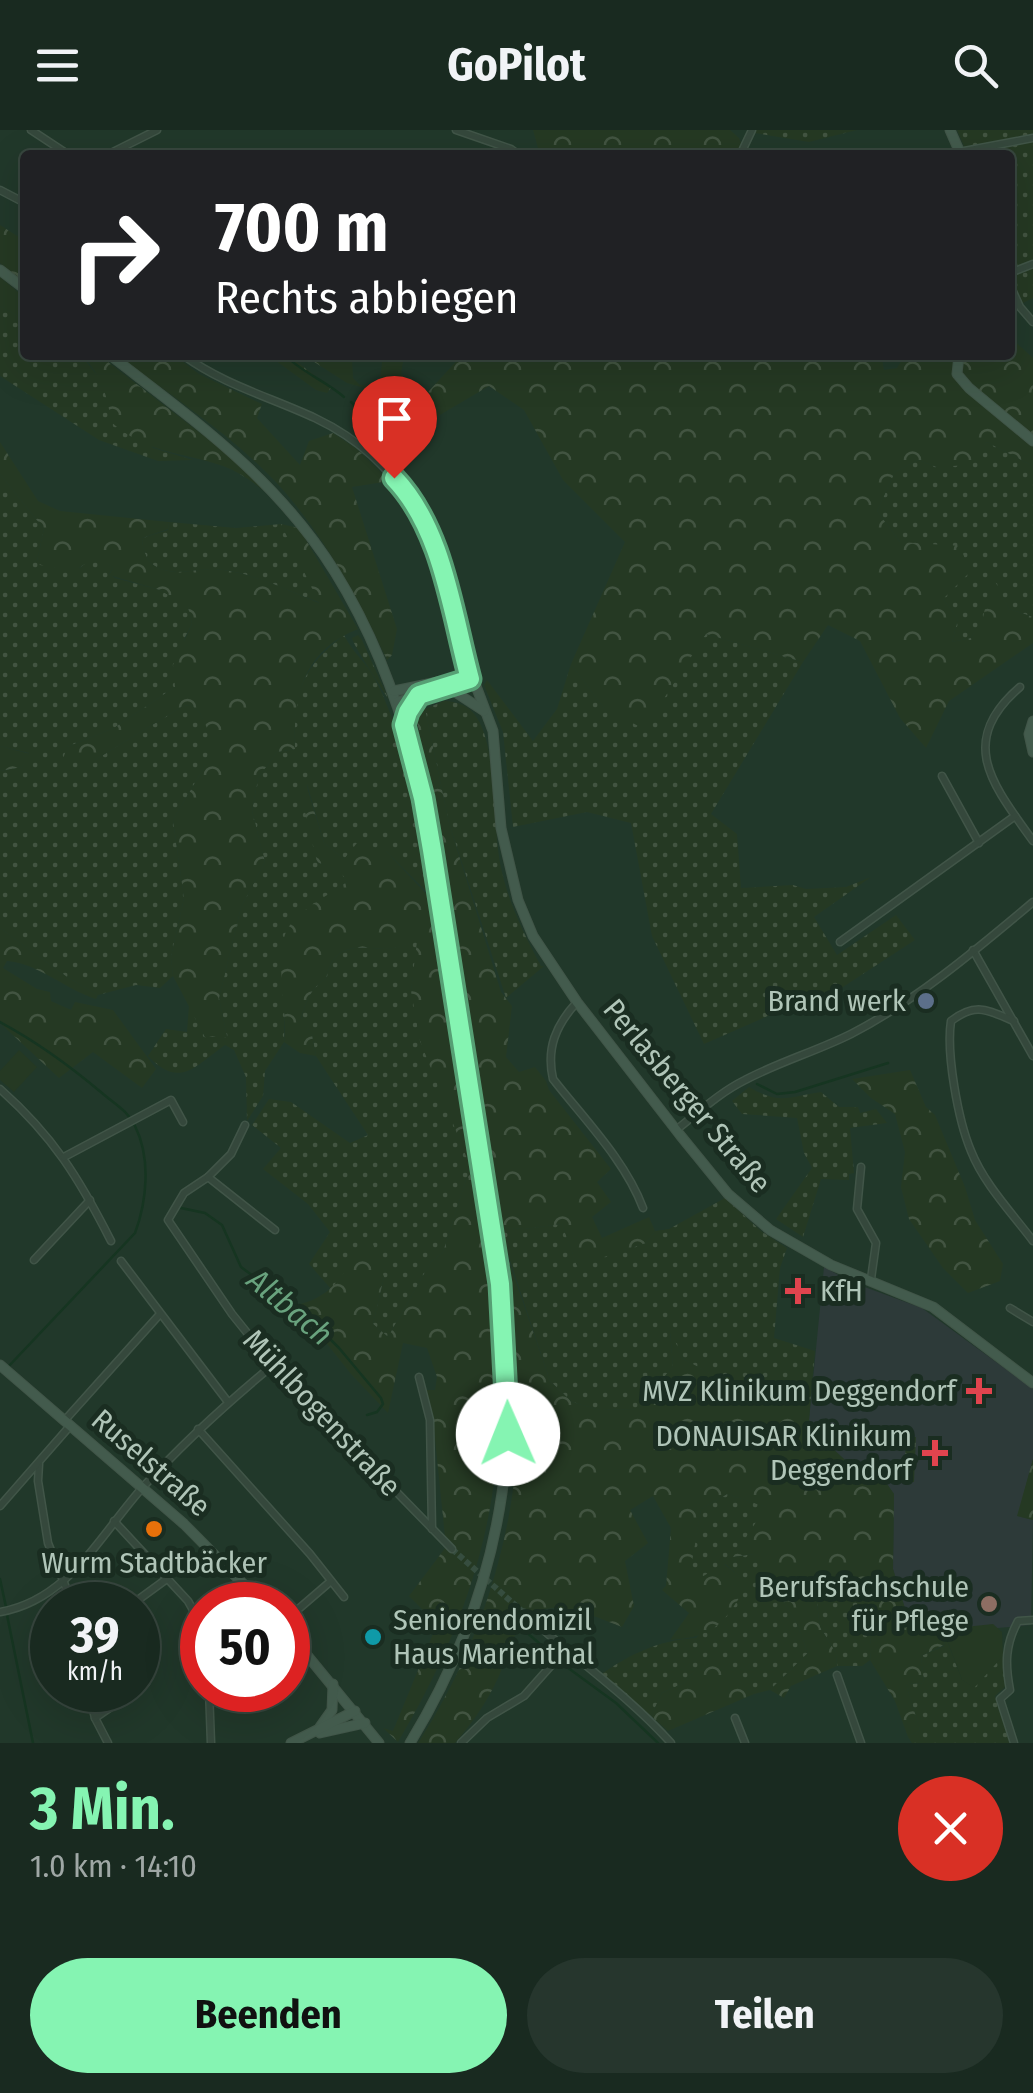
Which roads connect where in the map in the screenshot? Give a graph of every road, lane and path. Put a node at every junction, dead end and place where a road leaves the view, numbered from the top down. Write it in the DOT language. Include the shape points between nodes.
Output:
graph roads {
  1 [pos="31,130"];
  2 [pos="158,130"];
  3 [pos="456,130"];
  4 [pos="752,130"];
  5 [pos="1033,138"];
  6 [pos="61,150"];
  7 [pos="117,150"];
  8 [pos="512,150"];
  9 [pos="743,150"];
  10 [pos="975,150"];
  11 [pos="0,270"];
  12 [pos="20,285"];
  13 [pos="1015,293"];
  14 [pos="1031,316"];
  15 [pos="116,360"];
  16 [pos="191,360"];
  17 [pos="958,360"];
  18 [pos="1033,441"];
  19 [pos="470,679"];
  20 [pos="1020,687"];
  21 [pos="449,688"];
  22 [pos="419,695"];
  23 [pos="396,696"];
  24 [pos="486,712"];
  25 [pos="1033,721"];
  26 [pos="404,725"];
  27 [pos="1033,752"];
  28 [pos="942,776"];
  29 [pos="1015,816"];
  30 [pos="1033,841"];
  31 [pos="980,843"];
  32 [pos="1033,902"];
  33 [pos="840,942"];
  34 [pos="974,950"];
  35 [pos="577,1002"];
  36 [pos="1014,1021"];
  37 [pos="1033,1056"];
  38 [pos="0,1089"];
  39 [pos="183,1122"];
  40 [pos="244,1125"];
  41 [pos="676,1130"];
  42 [pos="64,1156"];
  43 [pos="861,1167"];
  44 [pos="208,1177"];
  45 [pos="90,1200"];
  46 [pos="643,1208"];
  47 [pos="275,1230"];
  48 [pos="111,1241"];
  49 [pos="1033,1241"];
  50 [pos="34,1260"];
  51 [pos="121,1261"];
  52 [pos="871,1279"];
  53 [pos="1010,1308"];
  54 [pos="160,1314"];
  55 [pos="1033,1322"];
  56 [pos="273,1364"];
  57 [pos="0,1365"];
  58 [pos="420,1377"];
  59 [pos="1033,1383"];
  60 [pos="228,1402"];
  61 [pos="67,1424"];
  62 [pos="198,1429"];
  63 [pos="40,1464"];
  64 [pos="26,1478"];
  65 [pos="38,1481"];
  66 [pos="142,1488"];
  67 [pos="0,1506"];
  68 [pos="114,1521"];
  69 [pos="432,1530"];
  70 [pos="452,1549"];
  71 [pos="168,1578"];
  72 [pos="65,1581"];
  73 [pos="331,1581"];
  74 [pos="242,1582"];
  75 [pos="160,1584"];
  76 [pos="180,1592"];
  77 [pos="344,1597"];
  78 [pos="310,1599"];
  79 [pos="0,1612"];
  80 [pos="524,1614"];
  81 [pos="1033,1620"];
  82 [pos="564,1650"];
  83 [pos="310,1657"];
  84 [pos="837,1675"];
  85 [pos="333,1684"];
  86 [pos="94,1712"];
  87 [pos="104,1712"];
  88 [pos="210,1712"];
  89 [pos="355,1712"];
  90 [pos="95,1718"];
  91 [pos="735,1718"];
  92 [pos="364,1723"];
  93 [pos="312,1734"];
  94 [pos="412,1741"];
  95 [pos="108,1743"];
  96 [pos="211,1743"];
  97 [pos="291,1743"];
  98 [pos="380,1743"];
  99 [pos="461,1743"];
  100 [pos="670,1743"];
  101 [pos="745,1743"];
  102 [pos="861,1743"];
  103 [pos="1014,1743"];
  1 -- 6 [label="street"];
  2 -- 7 [label="street"];
  3 -- 8 [label="street"];
  4 -- 9 [label="street"];
  5 -- 10 [label="street"];
  11 -- 12 [label="main road"];
  13 -- 14 [label="street"];
  15 -- 23 [label="main road" via="238,455 285,504 334,571"];
  16 -- 19 [label="street" via="337,430 400,484 428,533"];
  17 -- 18 [label="main road" via="958,374 969,388"];
  19 -- 21 [label="main road"];
  19 -- 23 [label="main road"];
  19 -- 24 [label="main road, Perlasberger Straße"];
  20 -- 29 [label="street" via="984,732 990,776"];
  21 -- 22 [label="main road"];
  21 -- 24 [label="main road"];
  22 -- 23 [label="main road"];
  22 -- 26 [label="main road"];
  23 -- 26 [label="main road"];
  24 -- 35 [label="main road, Perlasberger Straße" via="518,900 533,936"];
  25 -- 27 [label="main road"];
  26 -- 94 [label="main road" via="432,850 500,1284 508,1404 502,1491 484,1586"];
  28 -- 31 [label="street"];
  29 -- 30 [label="street"];
  29 -- 31 [label="street"];
  31 -- 33 [label="street"];
  32 -- 34 [label="street"];
  34 -- 36 [label="street"];
  34 -- 41 [label="street" via="854,1032 748,1078"];
  35 -- 41 [label="main road, Perlasberger Straße"];
  35 -- 46 [label="street" via="552,1037 554,1079"];
  36 -- 37 [label="street"];
  36 -- 49 [label="street" via="975,1008 964,1011 950,1021 948,1046 971,1151"];
  38 -- 42 [label="street"];
  39 -- 42 [label="street" via="171,1100"];
  40 -- 44 [label="street" via="231,1154"];
  41 -- 52 [label="main road, Perlasberger Straße" via="728,1194 770,1230"];
  42 -- 45 [label="street"];
  43 -- 52 [label="street" via="857,1209 876,1243"];
  44 -- 47 [label="street"];
  44 -- 56 [label="street, Mühlbogenstraße" via="184,1194 168,1220"];
  45 -- 48 [label="street"];
  45 -- 50 [label="street"];
  51 -- 54 [label="street"];
  52 -- 59 [label="main road, Perlasberger Straße" via="934,1307"];
  53 -- 55 [label="street"];
  54 -- 60 [label="street"];
  54 -- 61 [label="street"];
  56 -- 60 [label="street"];
  56 -- 69 [label="street, Mühlbogenstraße"];
  57 -- 61 [label="main road, Ruselstraße"];
  58 -- 69 [label="street" via="430,1420"];
  60 -- 62 [label="street"];
  61 -- 63 [label="street"];
  61 -- 66 [label="main road, Ruselstraße"];
  62 -- 66 [label="street"];
  62 -- 73 [label="street"];
  63 -- 64 [label="street"];
  63 -- 65 [label="street"];
  64 -- 65 [label="street"];
  64 -- 67 [label="street"];
  65 -- 72 [label="street" via="48,1543"];
  66 -- 68 [label="street"];
  66 -- 74 [label="main road, Ruselstraße"];
  68 -- 71 [label="street"];
  68 -- 72 [label="street"];
  69 -- 70 [label="street, Mühlbogenstraße"];
  71 -- 75 [label="street"];
  71 -- 76 [label="street"];
  72 -- 79 [label="street" via="37,1600"];
  73 -- 77 [label="street"];
  73 -- 78 [label="street"];
  80 -- 82 [label="street"];
  81 -- 103 [label="street" via="1018,1621 1008,1640 1010,1690 1000,1700"];
  82 -- 99 [label="street" via="524,1696"];
  82 -- 100 [label="street" via="641,1710"];
  83 -- 85 [label="main road"];
  84 -- 102 [label="street"];
  85 -- 89 [label="main road"];
  85 -- 93 [label="main road" via="332,1710"];
  86 -- 90 [label="street"];
  87 -- 90 [label="street"];
  88 -- 96 [label="street"];
  89 -- 92 [label="main road"];
  89 -- 93 [label="main road"];
  90 -- 95 [label="street"];
  91 -- 101 [label="street"];
  92 -- 93 [label="main road"];
  92 -- 98 [label="main road"];
  93 -- 97 [label="main road"];
}
